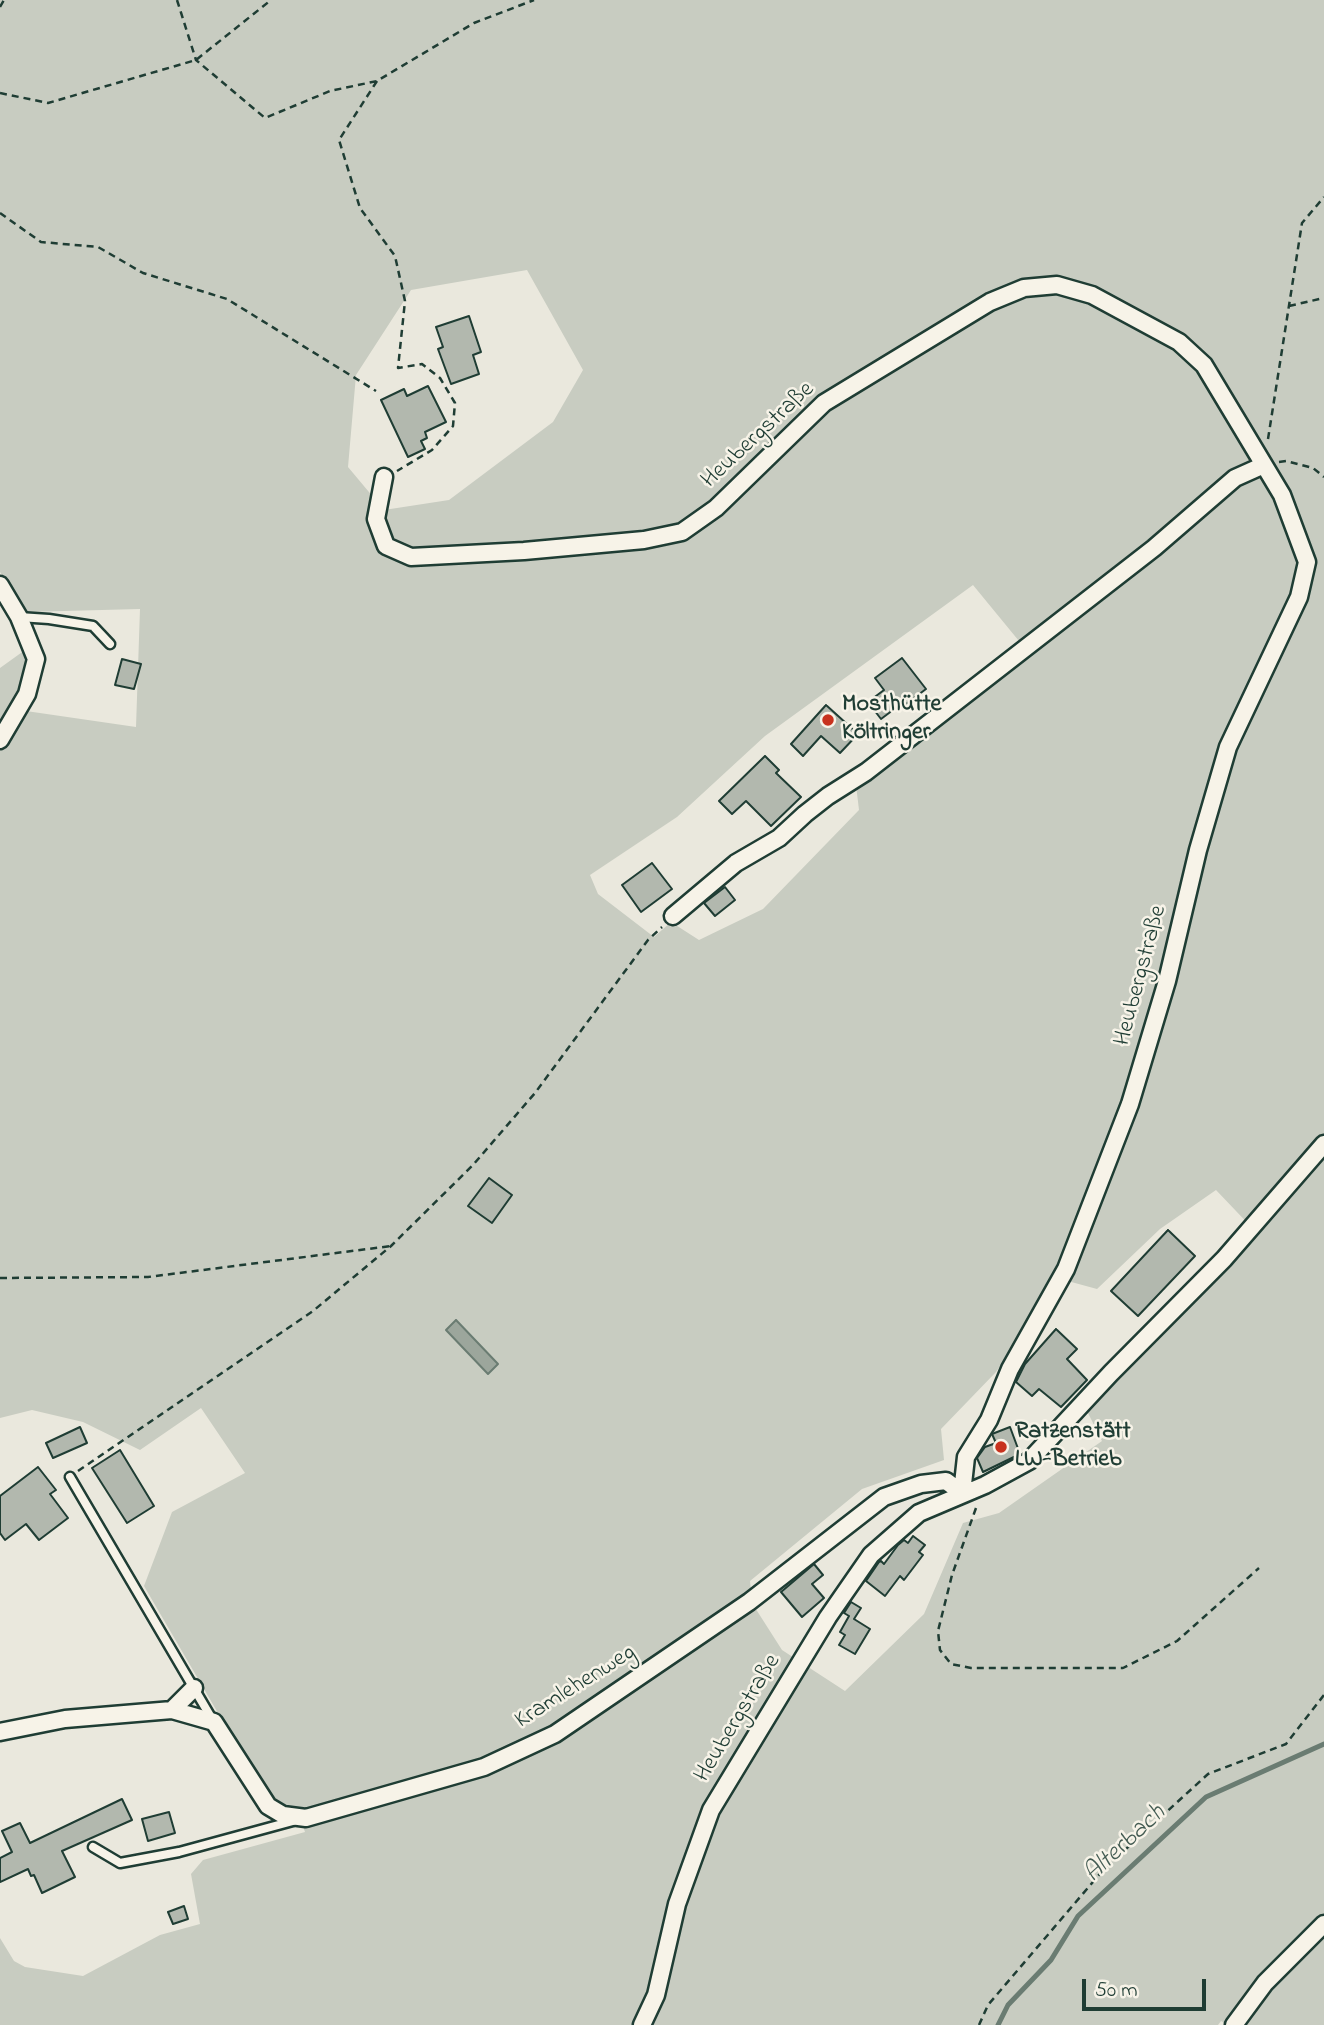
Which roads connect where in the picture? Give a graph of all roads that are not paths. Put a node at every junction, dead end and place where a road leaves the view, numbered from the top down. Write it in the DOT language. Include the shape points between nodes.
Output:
graph roads {
  1 [pos="1264,465"];
  2 [pos="384,477"];
  3 [pos="0,585"];
  4 [pos="19,617"];
  5 [pos="110,644"];
  6 [pos="0,740"];
  7 [pos="673,916"];
  8 [pos="1324,1144"];
  9 [pos="70,1477"];
  10 [pos="962,1493"];
  11 [pos="194,1688"];
  12 [pos="172,1710"];
  13 [pos="214,1722"];
  14 [pos="0,1732"];
  15 [pos="306,1818"];
  16 [pos="93,1847"];
  17 [pos="1324,1924"];
  18 [pos="642,2025"];
  19 [pos="1234,2025"];
  1 -- 2 [label="street, Heubergstraße" via="1204,365 1179,342 1092,295 1057,285 1024,288 990,302 824,403 716,508 682,531 644,540 411,556 386,546 376,519"];
  1 -- 7 [label="street" via="1235,478 1143,556 866,772 820,802 779,838 736,863"];
  1 -- 10 [label="street, Heubergstraße" via="1282,495 1307,562 1300,597 1228,747 1167,981 1125,1116 1066,1269 966,1457"];
  3 -- 4 [label="street"];
  4 -- 5 [label="lane" via="93,626"];
  4 -- 6 [label="street" via="36,659 27,694"];
  8 -- 10 [label="street, Heubergstraße" via="1224,1259 1029,1461"];
  9 -- 11 [label="lane"];
  10 -- 15 [label="street, Kramlehenweg" via="946,1481 884,1497 750,1602 555,1734 484,1767"];
  10 -- 18 [label="street, Heubergstraße" via="919,1513 871,1555 774,1703 711,1810 677,1904 656,1995"];
  11 -- 12 [label="street"];
  11 -- 13 [label="lane"];
  12 -- 13 [label="street"];
  12 -- 14 [label="street" via="65,1719"];
  13 -- 15 [label="street" via="268,1806 283,1815"];
  15 -- 16 [label="lane" via="120,1863"];
  17 -- 19 [label="street" via="1265,1983"];
}
